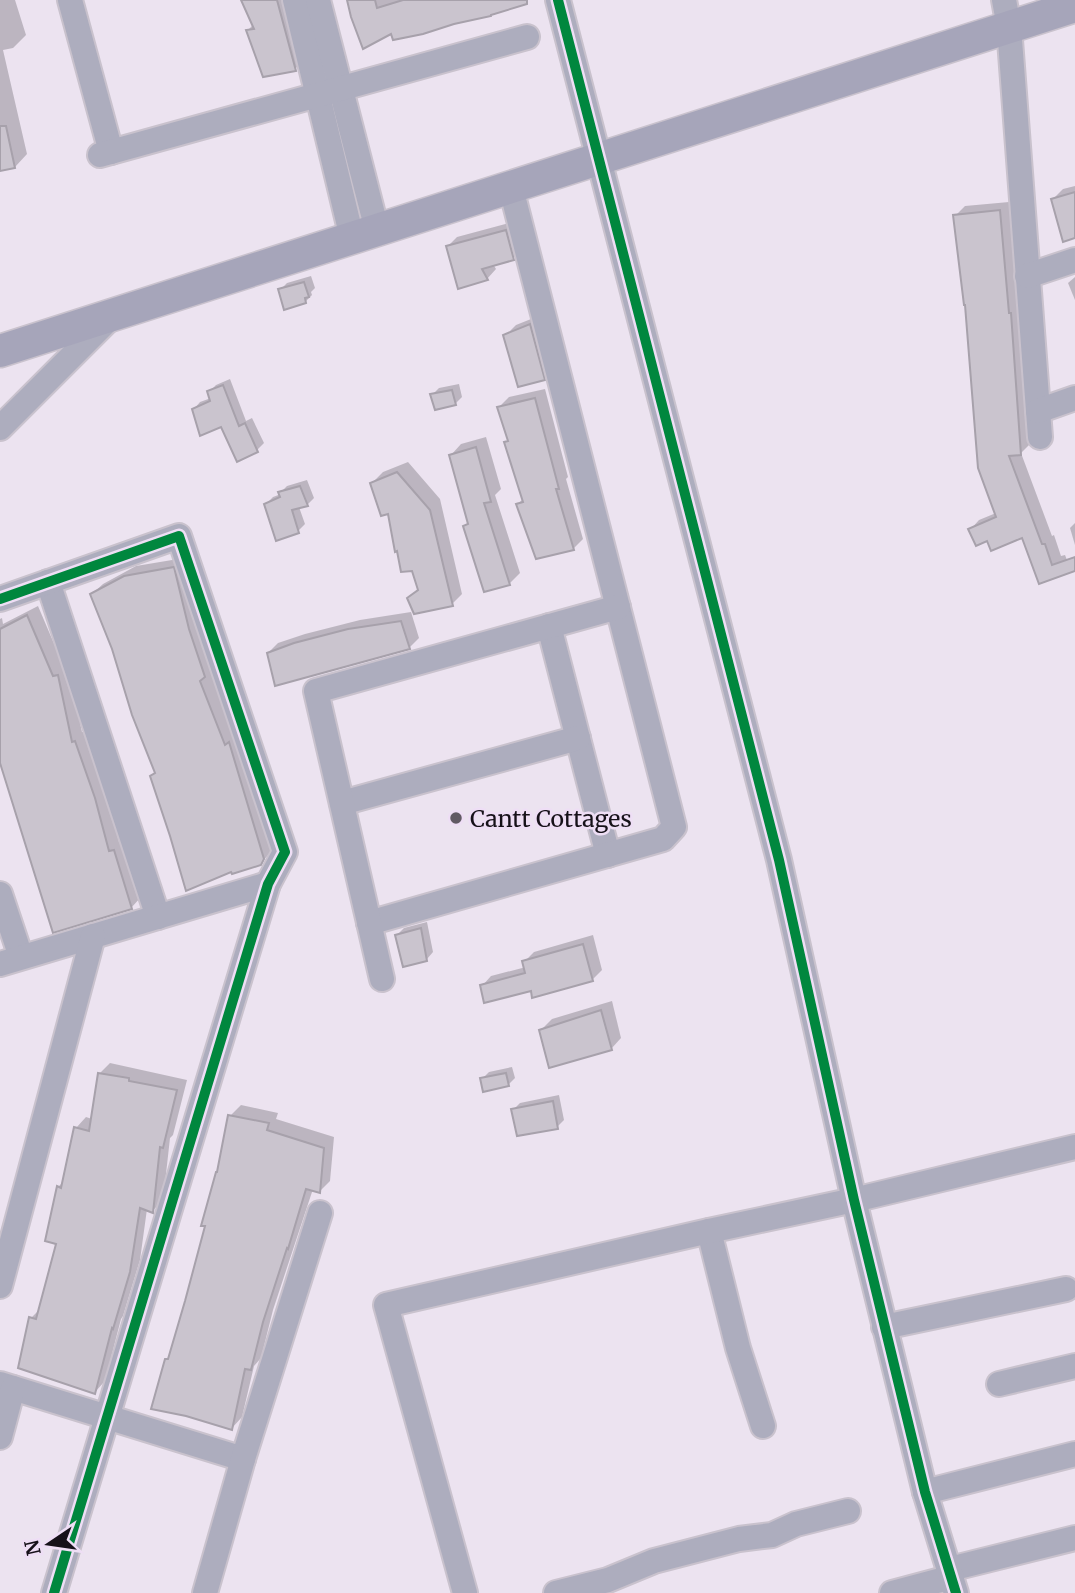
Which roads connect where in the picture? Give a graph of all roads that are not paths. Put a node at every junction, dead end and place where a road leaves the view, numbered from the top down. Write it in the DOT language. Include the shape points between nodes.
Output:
graph roads {
  1 [pos="70,0"];
  2 [pos="295,0"];
  3 [pos="318,0"];
  4 [pos="558,0"];
  5 [pos="1075,6"];
  6 [pos="1006,13"];
  7 [pos="527,37"];
  8 [pos="330,92"];
  9 [pos="600,159"];
  10 [pos="511,188"];
  11 [pos="365,234"];
  12 [pos="1075,260"];
  13 [pos="1027,276"];
  14 [pos="114,314"];
  15 [pos="0,352"];
  16 [pos="1075,398"];
  17 [pos="1038,411"];
  18 [pos="0,428"];
  19 [pos="1040,437"];
  20 [pos="48,582"];
  21 [pos="0,599"];
  22 [pos="618,607"];
  23 [pos="549,626"];
  24 [pos="578,737"];
  25 [pos="341,803"];
  26 [pos="608,855"];
  27 [pos="268,884"];
  28 [pos="0,894"];
  29 [pos="158,917"];
  30 [pos="369,923"];
  31 [pos="93,936"];
  32 [pos="10,960"];
  33 [pos="382,979"];
  34 [pos="1075,1147"];
  35 [pos="854,1200"];
  36 [pos="320,1213"];
  37 [pos="709,1231"];
  38 [pos="0,1286"];
  39 [pos="1066,1290"];
  40 [pos="884,1327"];
  41 [pos="1075,1366"];
  42 [pos="999,1384"];
  43 [pos="6,1386"];
  44 [pos="107,1416"];
  45 [pos="763,1426"];
  46 [pos="0,1437"];
  47 [pos="1075,1454"];
  48 [pos="243,1459"];
  49 [pos="925,1492"];
  50 [pos="848,1511"];
  51 [pos="1075,1538"];
  52 [pos="953,1580"];
  53 [pos="631,1582"];
  54 [pos="54,1593"];
  55 [pos="205,1593"];
  56 [pos="466,1593"];
  57 [pos="556,1593"];
  58 [pos="892,1593"];
  1 -- 8 [label="street" via="106,153"];
  2 -- 8 [label="street"];
  3 -- 8 [label="street"];
  4 -- 9 [label="street"];
  5 -- 6 [label="main road"];
  6 -- 9 [label="main road"];
  6 -- 13 [label="street"];
  7 -- 8 [label="street"];
  8 -- 11 [label="street"];
  9 -- 10 [label="main road"];
  9 -- 35 [label="street" via="779,860"];
  10 -- 11 [label="main road"];
  10 -- 22 [label="street"];
  11 -- 14 [label="main road"];
  12 -- 13 [label="street"];
  13 -- 17 [label="street"];
  14 -- 15 [label="main road"];
  14 -- 18 [label="street"];
  16 -- 17 [label="street"];
  17 -- 19 [label="street"];
  20 -- 21 [label="street"];
  20 -- 27 [label="street" via="179,536 285,852"];
  20 -- 29 [label="street"];
  22 -- 23 [label="street"];
  22 -- 26 [label="street" via="674,827 663,839"];
  23 -- 24 [label="street"];
  23 -- 25 [label="street" via="316,691"];
  24 -- 25 [label="street"];
  24 -- 26 [label="street"];
  25 -- 30 [label="street"];
  26 -- 30 [label="street"];
  27 -- 29 [label="street"];
  27 -- 44 [label="street"];
  28 -- 32 [label="street"];
  29 -- 31 [label="street"];
  30 -- 33 [label="street"];
  31 -- 32 [label="street"];
  31 -- 38 [label="street"];
  34 -- 35 [label="street"];
  35 -- 37 [label="street"];
  35 -- 40 [label="street"];
  36 -- 48 [label="street"];
  37 -- 45 [label="street"];
  37 -- 56 [label="street" via="386,1305"];
  39 -- 40 [label="street"];
  40 -- 49 [label="street"];
  41 -- 42 [label="street"];
  43 -- 44 [label="street"];
  43 -- 46 [label="street"];
  44 -- 48 [label="street"];
  44 -- 54 [label="street"];
  47 -- 49 [label="street"];
  48 -- 55 [label="street"];
  49 -- 52 [label="street"];
  50 -- 53 [label="street" via="772,1535 654,1561"];
  51 -- 52 [label="street"];
  52 -- 58 [label="street"];
  53 -- 57 [label="street" via="608,1580"];
}
